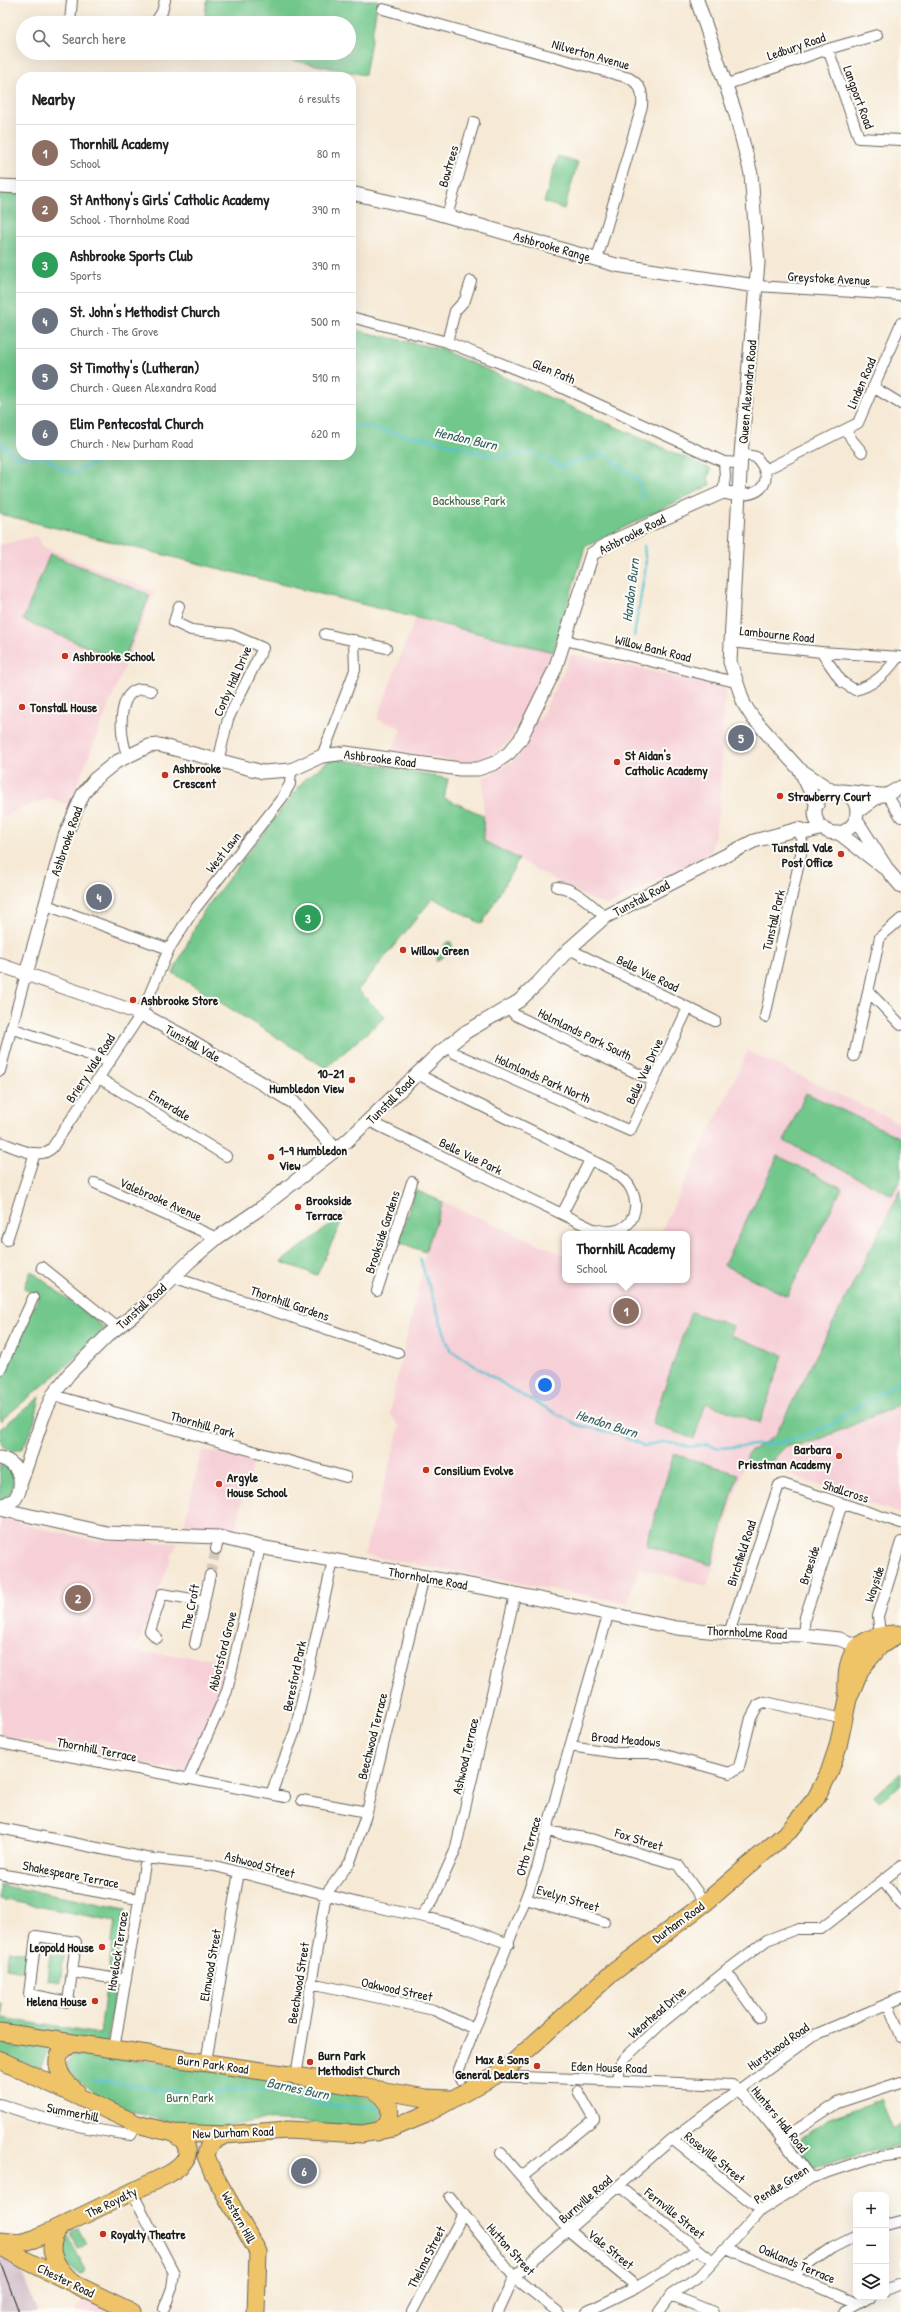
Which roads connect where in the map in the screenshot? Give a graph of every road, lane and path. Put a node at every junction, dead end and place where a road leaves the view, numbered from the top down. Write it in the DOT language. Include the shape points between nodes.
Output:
graph roads {
  1 [pos="72,0"];
  2 [pos="165,0"];
  3 [pos="697,0"];
  4 [pos="383,9"];
  5 [pos="71,16"];
  6 [pos="159,16"];
  7 [pos="877,35"];
  8 [pos="828,49"];
  9 [pos="725,85"];
  10 [pos="474,122"];
  11 [pos="901,140"];
  12 [pos="0,186"];
  13 [pos="16,188"];
  14 [pos="356,194"];
  15 [pos="447,216"];
  16 [pos="597,259"];
  17 [pos="471,281"];
  18 [pos="756,286"];
  19 [pos="901,295"];
  20 [pos="356,319"];
  21 [pos="901,324"];
  22 [pos="447,342"];
  23 [pos="873,387"];
  24 [pos="901,404"];
  25 [pos="846,429"];
  26 [pos="862,452"];
  27 [pos="741,458"];
  28 [pos="724,462"];
  29 [pos="765,470"];
  30 [pos="723,492"];
  31 [pos="738,496"];
  32 [pos="179,606"];
  33 [pos="325,634"];
  34 [pos="354,640"];
  35 [pos="565,640"];
  36 [pos="730,642"];
  37 [pos="386,648"];
  38 [pos="821,652"];
  39 [pos="900,657"];
  40 [pos="735,682"];
  41 [pos="151,691"];
  42 [pos="128,756"];
  43 [pos="322,756"];
  44 [pos="218,762"];
  45 [pos="799,769"];
  46 [pos="291,770"];
  47 [pos="901,787"];
  48 [pos="835,791"];
  49 [pos="884,795"];
  50 [pos="816,808"];
  51 [pos="856,816"];
  52 [pos="901,817"];
  53 [pos="823,828"];
  54 [pos="798,829"];
  55 [pos="839,833"];
  56 [pos="889,872"];
  57 [pos="901,886"];
  58 [pos="557,887"];
  59 [pos="46,904"];
  60 [pos="605,917"];
  61 [pos="901,919"];
  62 [pos="569,949"];
  63 [pos="169,950"];
  64 [pos="0,965"];
  65 [pos="26,974"];
  66 [pos="868,991"];
  67 [pos="509,1008"];
  68 [pos="688,1008"];
  69 [pos="141,1014"];
  70 [pos="765,1017"];
  71 [pos="714,1021"];
  72 [pos="901,1025"];
  73 [pos="11,1028"];
  74 [pos="448,1046"];
  75 [pos="854,1056"];
  76 [pos="110,1062"];
  77 [pos="0,1071"];
  78 [pos="417,1074"];
  79 [pos="99,1078"];
  80 [pos="653,1081"];
  81 [pos="369,1121"];
  82 [pos="630,1131"];
  83 [pos="0,1142"];
  84 [pos="336,1150"];
  85 [pos="35,1154"];
  86 [pos="226,1156"];
  87 [pos="590,1160"];
  88 [pos="412,1182"];
  89 [pos="95,1183"];
  90 [pos="562,1214"];
  91 [pos="217,1238"];
  92 [pos="7,1240"];
  93 [pos="42,1267"];
  94 [pos="174,1277"];
  95 [pos="376,1291"];
  96 [pos="33,1298"];
  97 [pos="118,1328"];
  98 [pos="398,1353"];
  99 [pos="0,1370"];
  100 [pos="53,1394"];
  101 [pos="35,1438"];
  102 [pos="3,1459"];
  103 [pos="346,1477"];
  104 [pos="782,1484"];
  105 [pos="20,1487"];
  106 [pos="842,1504"];
  107 [pos="0,1508"];
  108 [pos="35,1517"];
  109 [pos="901,1523"];
  110 [pos="901,1542"];
  111 [pos="260,1547"];
  112 [pos="332,1560"];
  113 [pos="210,1575"];
  114 [pos="424,1576"];
  115 [pos="515,1595"];
  116 [pos="204,1601"];
  117 [pos="608,1615"];
  118 [pos="729,1633"];
  119 [pos="900,1634"];
  120 [pos="803,1635"];
  121 [pos="156,1638"];
  122 [pos="878,1643"];
  123 [pos="195,1644"];
  124 [pos="855,1650"];
  125 [pos="848,1699"];
  126 [pos="844,1719"];
  127 [pos="0,1743"];
  128 [pos="570,1746"];
  129 [pos="188,1779"];
  130 [pos="271,1794"];
  131 [pos="285,1797"];
  132 [pos="302,1800"];
  133 [pos="367,1812"];
  134 [pos="0,1828"];
  135 [pos="547,1831"];
  136 [pos="146,1858"];
  137 [pos="901,1866"];
  138 [pos="239,1872"];
  139 [pos="0,1874"];
  140 [pos="883,1881"];
  141 [pos="326,1894"];
  142 [pos="526,1899"];
  143 [pos="138,1900"];
  144 [pos="705,1903"];
  145 [pos="901,1904"];
  146 [pos="421,1916"];
  147 [pos="604,1922"];
  148 [pos="509,1944"];
  149 [pos="726,1971"];
  150 [pos="72,1972"];
  151 [pos="125,1980"];
  152 [pos="311,1983"];
  153 [pos="901,1998"];
  154 [pos="888,2004"];
  155 [pos="759,2017"];
  156 [pos="474,2029"];
  157 [pos="0,2032"];
  158 [pos="901,2036"];
  159 [pos="74,2043"];
  160 [pos="114,2049"];
  161 [pos="0,2060"];
  162 [pos="206,2062"];
  163 [pos="296,2076"];
  164 [pos="495,2076"];
  165 [pos="460,2079"];
  166 [pos="617,2080"];
  167 [pos="901,2082"];
  168 [pos="722,2084"];
  169 [pos="373,2090"];
  170 [pos="739,2090"];
  171 [pos="578,2091"];
  172 [pos="450,2099"];
  173 [pos="0,2104"];
  174 [pos="93,2104"];
  175 [pos="137,2124"];
  176 [pos="377,2132"];
  177 [pos="174,2133"];
  178 [pos="226,2135"];
  179 [pos="672,2139"];
  180 [pos="781,2140"];
  181 [pos="501,2153"];
  182 [pos="901,2154"];
  183 [pos="213,2173"];
  184 [pos="169,2174"];
  185 [pos="522,2177"];
  186 [pos="811,2178"];
  187 [pos="620,2186"];
  188 [pos="132,2192"];
  189 [pos="450,2197"];
  190 [pos="761,2210"];
  191 [pos="463,2214"];
  192 [pos="901,2221"];
  193 [pos="889,2224"];
  194 [pos="60,2227"];
  195 [pos="568,2231"];
  196 [pos="853,2238"];
  197 [pos="34,2239"];
  198 [pos="726,2248"];
  199 [pos="9,2249"];
  200 [pos="698,2249"];
  201 [pos="713,2261"];
  202 [pos="793,2275"];
  203 [pos="514,2277"];
  204 [pos="72,2282"];
  205 [pos="901,2284"];
  206 [pos="637,2287"];
  207 [pos="889,2289"];
  208 [pos="670,2295"];
  209 [pos="864,2300"];
  210 [pos="857,2303"];
  211 [pos="164,2309"];
  212 [pos="132,2312"];
  213 [pos="256,2312"];
  214 [pos="412,2312"];
  215 [pos="498,2312"];
  216 [pos="558,2312"];
  217 [pos="586,2312"];
  218 [pos="659,2312"];
  219 [pos="713,2312"];
  220 [pos="844,2312"];
  1 -- 5 [label="street"];
  2 -- 6 [label="street"];
  3 -- 9 [label="street, Queen Alexandra Road"];
  4 -- 16 [label="street, Nilverton Avenue" via="629,78 640,87 642,106"];
  7 -- 8 [label="street, Ledbury Road"];
  8 -- 9 [label="street, Ledbury Road"];
  8 -- 11 [label="street, Langport Road" via="859,138"];
  9 -- 18 [label="street, Queen Alexandra Road" via="736,115 751,174 758,263"];
  10 -- 15 [label="street, Bowtrees"];
  12 -- 13 [label="street"];
  14 -- 15 [label="street, Ashbrooke Range"];
  15 -- 16 [label="street, Ashbrooke Range"];
  16 -- 18 [label="street, Ashbrooke Range" via="670,274"];
  17 -- 22 [label="street" via="465,300 454,311"];
  18 -- 19 [label="street, Greystoke Avenue"];
  18 -- 27 [label="street, Queen Alexandra Road"];
  20 -- 22 [label="street, Glen Path"];
  21 -- 23 [label="street, Linden Road"];
  22 -- 28 [label="street, Glen Path" via="558,386"];
  23 -- 24 [label="street"];
  23 -- 25 [label="street, Linden Road" via="858,423"];
  25 -- 26 [label="street"];
  25 -- 29 [label="street, Linden Road"];
  27 -- 28 [label="street, Glen Path"];
  27 -- 29 [label="street, Glen Path" via="756,458"];
  27 -- 31 [label="street, Queen Alexandra Road"];
  28 -- 30 [label="street"];
  29 -- 31 [label="street" via="766,481 758,492"];
  30 -- 31 [label="street"];
  30 -- 35 [label="street, Ashbrooke Road" via="611,542 592,554"];
  31 -- 36 [label="street, Queen Alexandra Road"];
  32 -- 44 [label="street, Corby Hall Drive" via="174,622 191,630 231,634 263,648 228,719"];
  33 -- 34 [label="street"];
  34 -- 37 [label="street"];
  34 -- 43 [label="street" via="356,670"];
  35 -- 40 [label="street, Willow Bank Road"];
  35 -- 43 [label="street, Ashbrooke Road" via="520,740 509,753 495,763 469,770 353,753"];
  36 -- 38 [label="street, Lambourne Road"];
  36 -- 40 [label="street, Queen Alexandra Road" via="730,662"];
  38 -- 39 [label="street, Lambourne Road"];
  38 -- 39 [label="street, Lambourne Road" via="842,682 855,690 868,687 883,676"];
  40 -- 45 [label="street, Queen Alexandra Road" via="753,718"];
  41 -- 42 [label="street" via="144,688 136,689 131,693 125,706 120,730"];
  42 -- 44 [label="street, Ashbrooke Road" via="149,746 159,745"];
  42 -- 59 [label="street, Ashbrooke Road" via="101,772 81,799 65,836"];
  43 -- 46 [label="street, Ashbrooke Road"];
  44 -- 46 [label="street, Ashbrooke Road" via="263,772"];
  45 -- 48 [label="street, Queen Alexandra Road"];
  45 -- 50 [label="street, Queen Alexandra Road"];
  46 -- 63 [label="street, West Lawn" via="290,784 282,798 191,914"];
  47 -- 49 [label="street"];
  48 -- 49 [label="street"];
  48 -- 50 [label="street" via="820,799"];
  48 -- 51 [label="street, Queen Alexandra Road" via="850,796 856,805"];
  49 -- 51 [label="street"];
  49 -- 52 [label="street"];
  50 -- 53 [label="street, Queen Alexandra Road" via="819,823"];
  50 -- 54 [label="street"];
  51 -- 55 [label="street" via="846,830"];
  51 -- 56 [label="street, Queen Alexandra Road"];
  53 -- 54 [label="street, Tunstall Road" via="808,832"];
  53 -- 55 [label="street, Queen Alexandra Road"];
  54 -- 60 [label="street, Tunstall Road" via="754,841"];
  54 -- 70 [label="street, Tunstall Park" via="803,846"];
  55 -- 56 [label="street, Queen Alexandra Road"];
  56 -- 57 [label="street, Queen Alexandra Road"];
  58 -- 60 [label="street" via="564,887"];
  59 -- 63 [label="street"];
  59 -- 65 [label="street, Ashbrooke Road"];
  60 -- 62 [label="street, Tunstall Road"];
  61 -- 66 [label="street" via="880,937"];
  62 -- 67 [label="street, Tunstall Road" via="537,984"];
  62 -- 68 [label="street, Belle Vue Road"];
  63 -- 69 [label="street, Briery Vale Road"];
  64 -- 65 [label="street, Tunstall Vale"];
  65 -- 69 [label="street, Tunstall Vale"];
  65 -- 73 [label="street"];
  66 -- 72 [label="street"];
  66 -- 75 [label="street"];
  67 -- 74 [label="street, Tunstall Road" via="466,1032"];
  67 -- 80 [label="street, Holmlands Park South" via="514,1015"];
  68 -- 71 [label="street, Belle Vue Road"];
  68 -- 80 [label="street, Belle Vue Drive"];
  69 -- 76 [label="street, Briery Vale Road"];
  69 -- 84 [label="street, Tunstall Vale" via="183,1036 293,1102"];
  73 -- 76 [label="street"];
  73 -- 77 [label="street"];
  74 -- 78 [label="street, Tunstall Road"];
  74 -- 82 [label="street, Holmlands Park North" via="454,1053"];
  76 -- 79 [label="street, Briery Vale Road"];
  78 -- 81 [label="street, Tunstall Road"];
  78 -- 87 [label="street"];
  79 -- 85 [label="street, Briery Vale Road" via="52,1148 46,1153"];
  79 -- 86 [label="street, Ennerdale"];
  80 -- 82 [label="street, Belle Vue Drive"];
  81 -- 84 [label="street, Tunstall Road"];
  81 -- 90 [label="street, Belle Vue Park"];
  83 -- 85 [label="street"];
  84 -- 91 [label="street, Tunstall Road" via="261,1208"];
  85 -- 92 [label="street"];
  87 -- 90 [label="street"];
  87 -- 90 [label="street" via="625,1180 636,1203 634,1218 613,1231 593,1229"];
  88 -- 95 [label="street, Brookside Gardens"];
  89 -- 91 [label="street, Valebrooke Avenue"];
  91 -- 94 [label="street, Tunstall Road"];
  93 -- 97 [label="street"];
  94 -- 97 [label="street, Tunstall Road"];
  94 -- 98 [label="street, Thornhill Gardens"];
  96 -- 99 [label="street"];
  97 -- 100 [label="street, Tunstall Road" via="69,1374"];
  100 -- 101 [label="street, Tunstall Road"];
  100 -- 103 [label="street, Thornhill Park"];
  101 -- 102 [label="street, Tunstall Road" via="23,1453"];
  101 -- 105 [label="street, Tunstall Road"];
  102 -- 105 [label="street" via="16,1468"];
  104 -- 106 [label="street, Shallcross"];
  104 -- 118 [label="street, Birchfield Road" via="776,1489"];
  105 -- 107 [label="street" via="11,1502"];
  105 -- 108 [label="street" via="21,1504"];
  106 -- 109 [label="street, Shallcross"];
  106 -- 120 [label="street, Braeside" via="805,1617"];
  107 -- 108 [label="street, Thornholme Road"];
  108 -- 111 [label="street, Thornholme Road" via="107,1532"];
  110 -- 122 [label="street, Wayside" via="878,1616"];
  111 -- 112 [label="street, Thornholme Road"];
  111 -- 129 [label="street, Abbotsford Grove" via="227,1691"];
  112 -- 114 [label="street, Thornholme Road"];
  112 -- 130 [label="street, Beresford Park" via="295,1731"];
  113 -- 116 [label="street, The Croft"];
  114 -- 115 [label="street, Thornholme Road"];
  114 -- 133 [label="street, Beechwood Terrace"];
  115 -- 117 [label="street, Thornholme Road"];
  115 -- 146 [label="street, Ashwood Terrace" via="455,1851 433,1900"];
  116 -- 121 [label="street" via="162,1594 150,1630"];
  116 -- 123 [label="street, The Croft"];
  117 -- 118 [label="street, Thornholme Road" via="677,1628"];
  117 -- 128 [label="street, Otto Terrace"];
  118 -- 120 [label="street, Thornholme Road"];
  119 -- 122 [label="main road, Durham Road"];
  120 -- 124 [label="street, Thornholme Road" via="821,1637"];
  122 -- 124 [label="main road, Durham Road" via="868,1639"];
  122 -- 125 [label="main road, Durham Road" via="860,1670"];
  124 -- 125 [label="main road, Durham Road" via="847,1667"];
  125 -- 126 [label="main road, Durham Road"];
  126 -- 128 [label="street, Broad Meadows" via="765,1702 758,1705 751,1718 739,1767 730,1773 658,1753 617,1753"];
  126 -- 144 [label="main road, Durham Road" via="829,1773 808,1809 779,1840"];
  127 -- 129 [label="street, Thornhill Terrace"];
  128 -- 135 [label="street, Otto Terrace"];
  129 -- 130 [label="street, Thornhill Terrace"];
  130 -- 131 [label="street, Thornhill Terrace"];
  132 -- 133 [label="street"];
  133 -- 141 [label="street, Beechwood Terrace" via="350,1862"];
  134 -- 136 [label="street, Ashwood Street"];
  135 -- 142 [label="street, Otto Terrace"];
  135 -- 144 [label="street, Fox Street" via="595,1840 678,1865"];
  136 -- 138 [label="street, Ashwood Street" via="215,1866"];
  136 -- 143 [label="street, Havelock Terrace"];
  137 -- 140 [label="street, Wearhead Drive"];
  138 -- 141 [label="street, Ashwood Street"];
  138 -- 162 [label="street, Elmwood Street"];
  139 -- 143 [label="street, Shakespeare Terrace"];
  140 -- 145 [label="street"];
  140 -- 149 [label="street, Wearhead Drive" via="821,1929 796,1929 767,1940"];
  141 -- 146 [label="street, Ashwood Street"];
  141 -- 152 [label="street, Beechwood Street"];
  142 -- 147 [label="street, Evelyn Street"];
  142 -- 148 [label="street, Otto Terrace"];
  143 -- 151 [label="street, Havelock Terrace"];
  144 -- 164 [label="main road, Durham Road" via="611,1974 515,2062"];
  146 -- 148 [label="street, Ashwood Street" via="467,1928"];
  148 -- 156 [label="street, Otto Terrace"];
  149 -- 155 [label="street"];
  149 -- 166 [label="street, Wearhead Drive" via="625,2058 619,2067"];
  150 -- 150 [label="street" via="76,1942 36,1936 29,1994 68,2002"];
  150 -- 151 [label="street"];
  151 -- 160 [label="street, Havelock Terrace"];
  152 -- 156 [label="street, Oakwood Street" via="434,2010"];
  152 -- 163 [label="street, Beechwood Street"];
  153 -- 154 [label="street, Hurstwood Road"];
  154 -- 158 [label="street"];
  154 -- 170 [label="street, Hurstwood Road" via="812,2036"];
  156 -- 165 [label="street, Otto Terrace" via="458,2072"];
  157 -- 159 [label="main road, Burn Park Road"];
  159 -- 160 [label="main road, Burn Park Road"];
  159 -- 174 [label="main road" via="60,2055 59,2074 68,2085"];
  160 -- 162 [label="main road, Burn Park Road"];
  161 -- 174 [label="main road, New Durham Road"];
  162 -- 163 [label="main road, Burn Park Road"];
  163 -- 169 [label="main road, Burn Park Road"];
  164 -- 166 [label="street, Eden House Road"];
  164 -- 172 [label="main road, Durham Road"];
  166 -- 168 [label="street, Eden House Road"];
  167 -- 180 [label="street" via="837,2103"];
  168 -- 170 [label="street, Hunters Hall Road" via="732,2085"];
  169 -- 172 [label="main road, Burn Park Road"];
  169 -- 176 [label="main road" via="385,2098 390,2111 388,2123"];
  170 -- 179 [label="street, Hurstwood Road"];
  170 -- 180 [label="street, Hunters Hall Road"];
  171 -- 185 [label="street" via="594,2119"];
  172 -- 176 [label="main road, New Durham Road" via="406,2123"];
  173 -- 175 [label="street, Summerhill" via="37,2118 102,2131 131,2135"];
  174 -- 175 [label="main road, New Durham Road"];
  175 -- 177 [label="main road, New Durham Road"];
  176 -- 178 [label="main road, New Durham Road" via="335,2134 264,2130"];
  177 -- 178 [label="main road, New Durham Road"];
  177 -- 184 [label="main road, The Royalty" via="184,2140 188,2154 184,2163"];
  178 -- 183 [label="main road, Western Hill" via="216,2138 208,2148 206,2156"];
  179 -- 187 [label="street, Burnville Road"];
  179 -- 190 [label="street, Roseville Street"];
  180 -- 186 [label="street, Hunters Hall Road"];
  181 -- 185 [label="street, Vale Street"];
  182 -- 186 [label="street, Pendle Green" via="871,2158"];
  183 -- 184 [label="main road" via="197,2166"];
  183 -- 213 [label="main road, Western Hill" via="258,2252"];
  184 -- 188 [label="main road, The Royalty"];
  185 -- 195 [label="street, Vale Street"];
  186 -- 190 [label="street, Pendle Green"];
  187 -- 195 [label="street, Burnville Road"];
  187 -- 200 [label="street, Fernville Street"];
  188 -- 194 [label="main road, The Royalty"];
  188 -- 211 [label="street" via="174,2273 172,2288"];
  189 -- 191 [label="street, Hutton Street"];
  190 -- 198 [label="street, Pendle Green"];
  191 -- 203 [label="street, Hutton Street"];
  191 -- 214 [label="street, Thelma Street"];
  192 -- 193 [label="street"];
  194 -- 197 [label="main road, The Royalty"];
  194 -- 204 [label="main road" via="52,2242 52,2254 59,2269"];
  195 -- 203 [label="street, Burnville Road"];
  195 -- 206 [label="street, Vale Street"];
  196 -- 202 [label="street" via="832,2248"];
  197 -- 199 [label="street"];
  197 -- 199 [label="main road, The Royalty"];
  198 -- 201 [label="street, Pendle Green"];
  198 -- 202 [label="street, Oaklands Terrace"];
  199 -- 204 [label="main road, Chester Road"];
  200 -- 201 [label="street, Fernville Street"];
  200 -- 206 [label="street"];
  201 -- 208 [label="street, Pendle Green" via="698,2277"];
  202 -- 210 [label="street, Oaklands Terrace"];
  203 -- 215 [label="street"];
  203 -- 216 [label="street, Hutton Street"];
  204 -- 212 [label="main road, Chester Road"];
  205 -- 207 [label="street"];
  206 -- 217 [label="street"];
  208 -- 218 [label="street"];
  208 -- 219 [label="street"];
  209 -- 210 [label="street"];
  210 -- 220 [label="street"];
}
